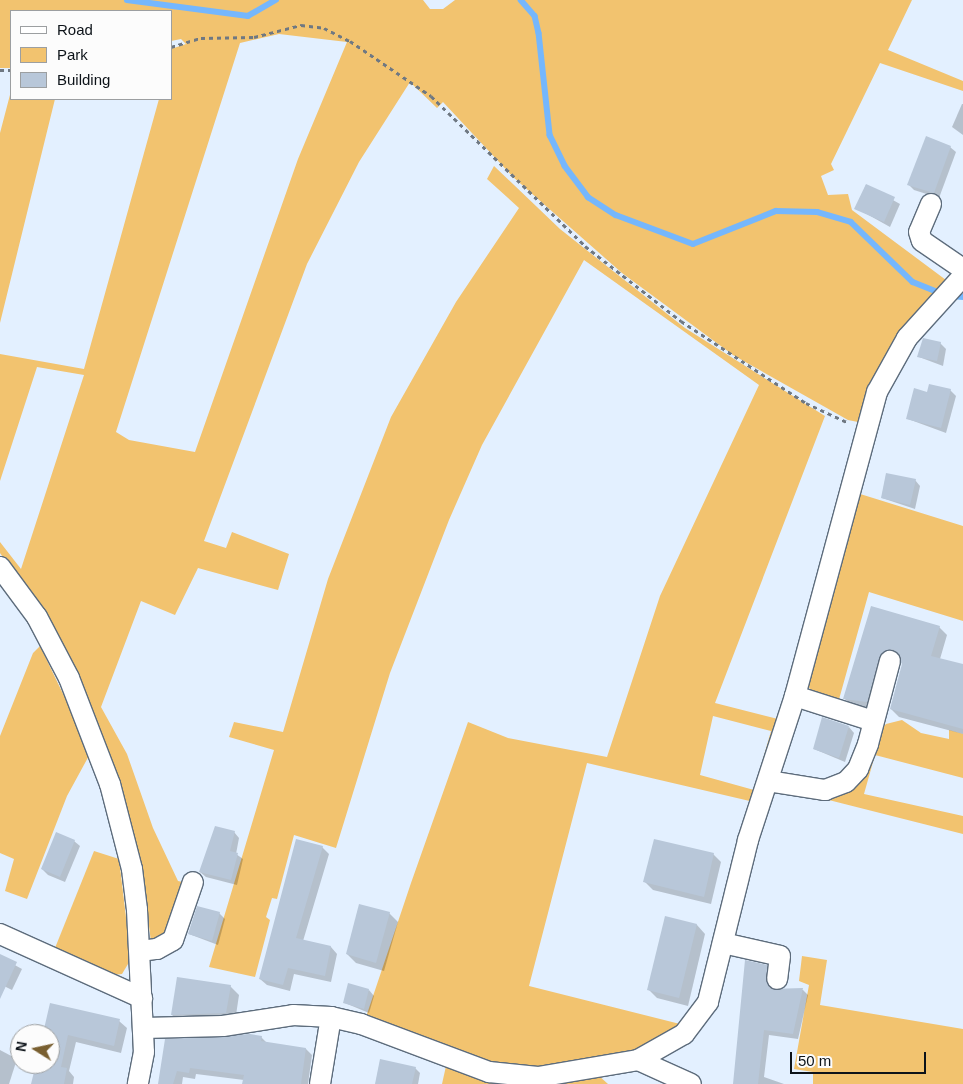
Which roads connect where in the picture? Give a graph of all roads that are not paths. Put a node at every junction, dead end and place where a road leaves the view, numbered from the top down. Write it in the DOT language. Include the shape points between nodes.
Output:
graph roads {
  1 [pos="931,204"];
  2 [pos="963,269"];
  3 [pos="952,289"];
  4 [pos="2,576"];
  5 [pos="890,661"];
  6 [pos="795,696"];
  7 [pos="873,721"];
  8 [pos="768,781"];
  9 [pos="193,882"];
  10 [pos="0,934"];
  11 [pos="723,943"];
  12 [pos="140,952"];
  13 [pos="777,978"];
  14 [pos="142,998"];
  15 [pos="331,1017"];
  16 [pos="144,1028"];
  17 [pos="638,1060"];
  18 [pos="138,1084"];
  19 [pos="320,1084"];
  20 [pos="691,1084"];
  1 -- 2 [label="street" via="919,232 922,241"];
  3 -- 6 [label="street" via="892,359 865,430"];
  4 -- 12 [label="street" via="37,617 93,737 132,869"];
  5 -- 7 [label="street"];
  6 -- 7 [label="street"];
  6 -- 8 [label="street"];
  7 -- 8 [label="street" via="858,768 836,789"];
  8 -- 11 [label="street"];
  9 -- 12 [label="street" via="173,940"];
  10 -- 14 [label="street"];
  11 -- 13 [label="street" via="780,956"];
  11 -- 17 [label="street" via="708,1002 697,1021"];
  12 -- 14 [label="street"];
  14 -- 16 [label="street"];
  15 -- 16 [label="street" via="293,1015 223,1026"];
  15 -- 17 [label="street" via="361,1024 449,1060 517,1077 560,1075"];
  15 -- 19 [label="street"];
  16 -- 18 [label="street"];
  17 -- 20 [label="street"];
}
